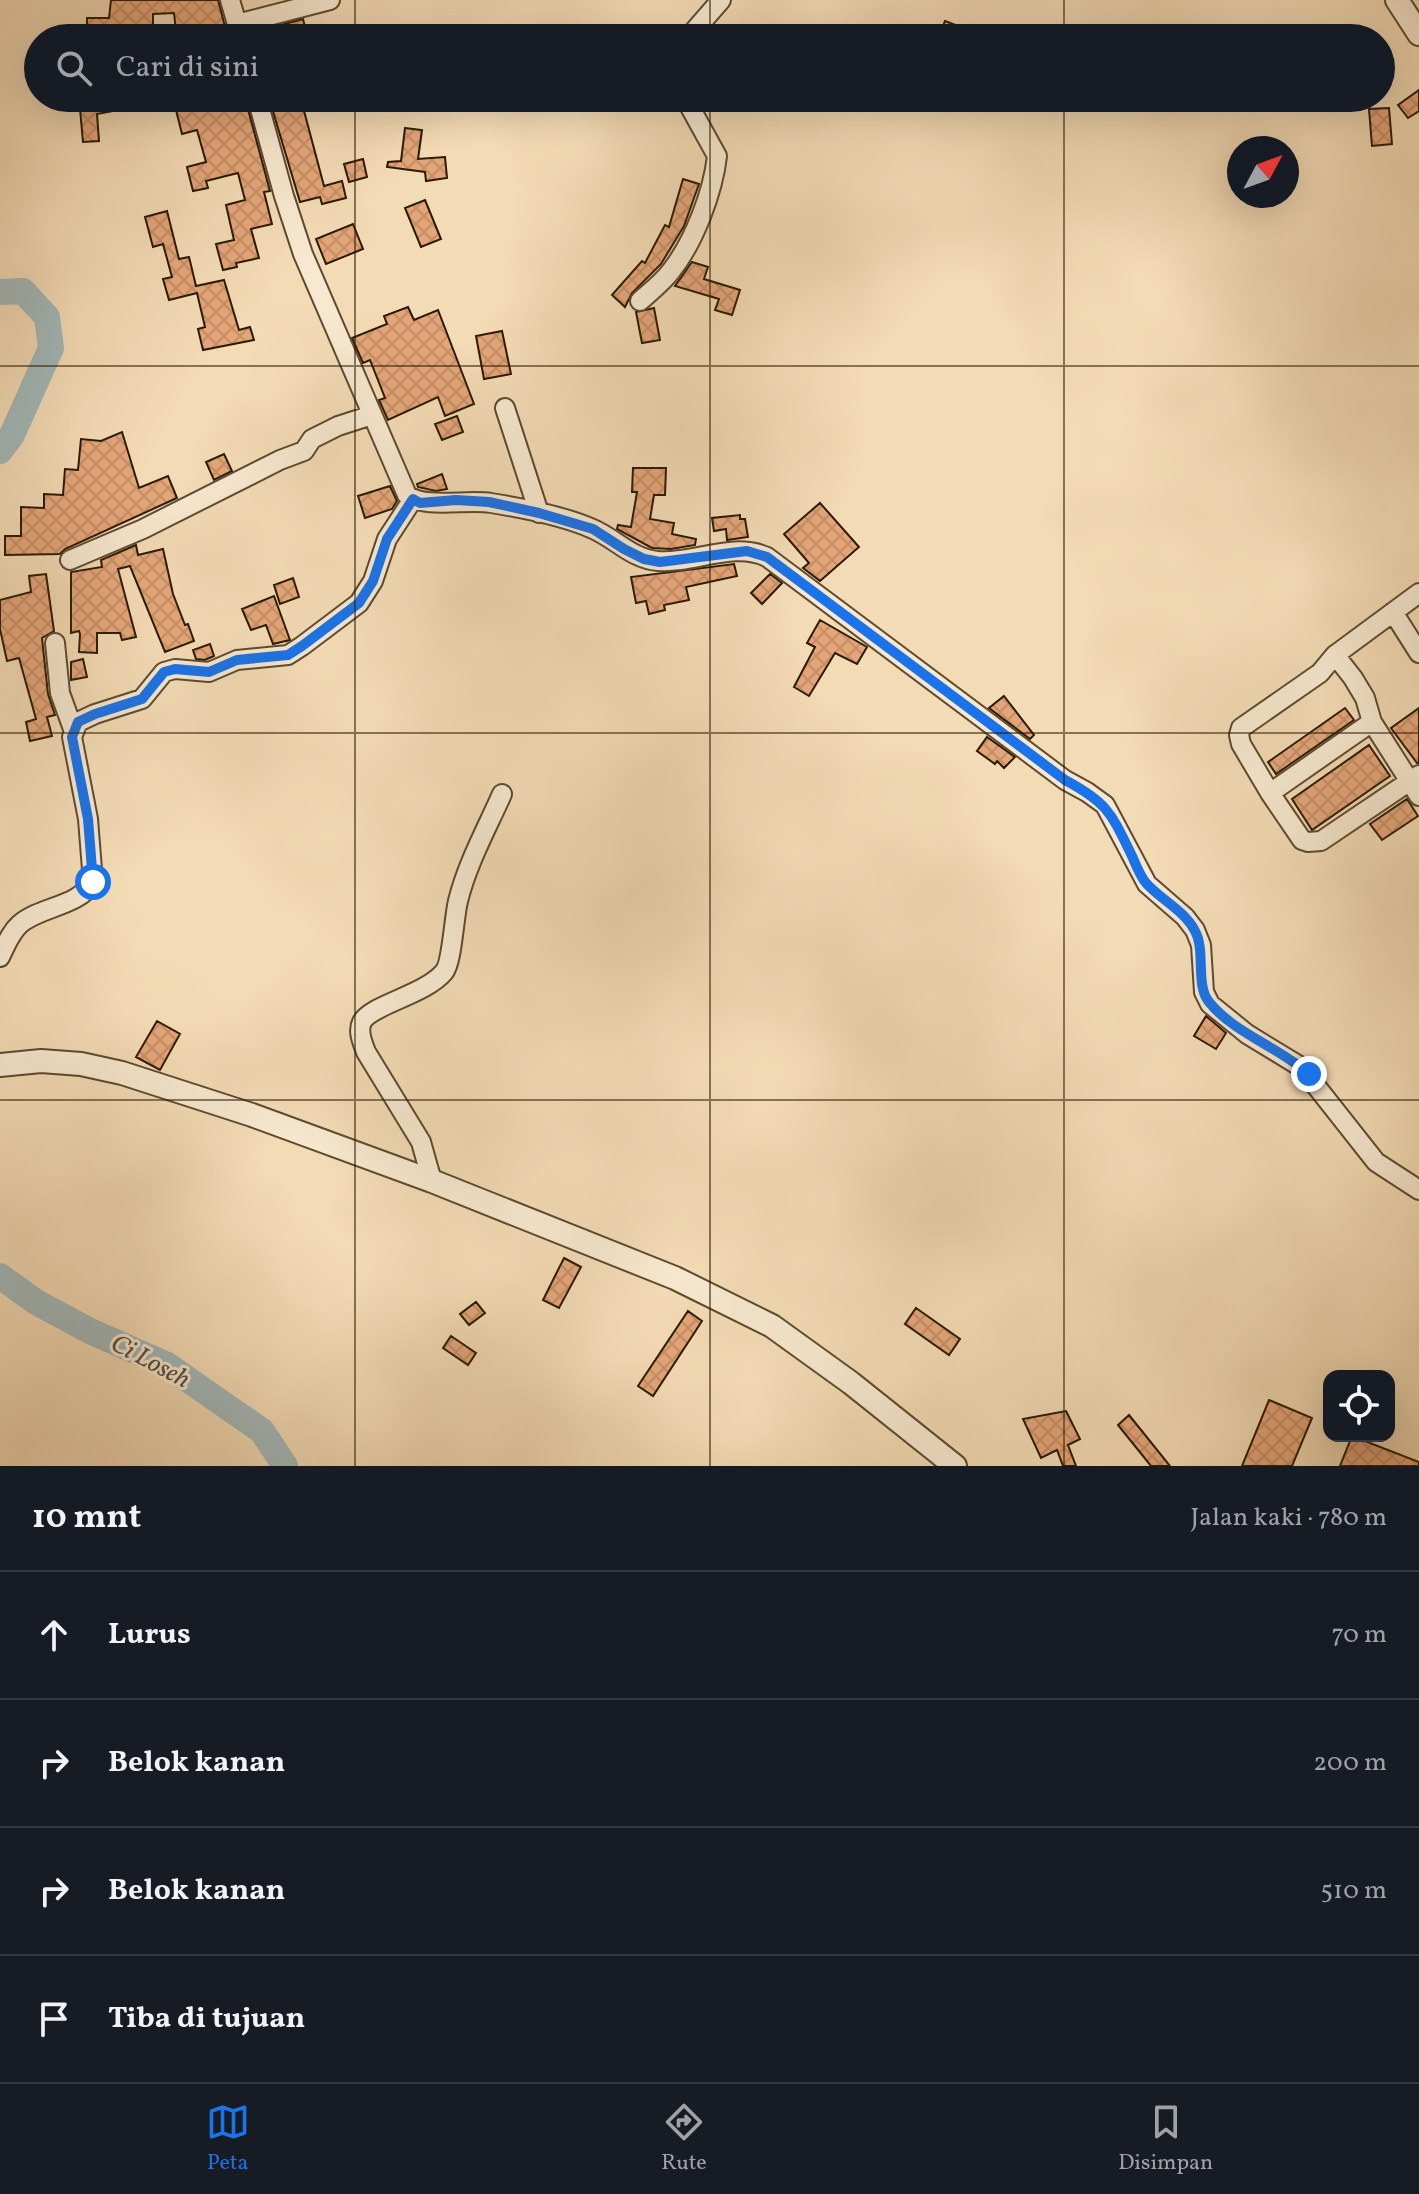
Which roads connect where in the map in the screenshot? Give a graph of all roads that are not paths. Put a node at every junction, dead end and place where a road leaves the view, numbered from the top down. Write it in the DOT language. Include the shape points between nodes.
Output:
graph roads {
  1 [pos="230,0"];
  2 [pos="330,0"];
  3 [pos="721,0"];
  4 [pos="1397,0"];
  5 [pos="237,24"];
  6 [pos="260,24"];
  7 [pos="700,24"];
  8 [pos="1419,34"];
  9 [pos="261,112"];
  10 [pos="693,112"];
  11 [pos="640,301"];
  12 [pos="505,408"];
  13 [pos="372,415"];
  14 [pos="413,499"];
  15 [pos="539,513"];
  16 [pos="70,560"];
  17 [pos="1419,593"];
  18 [pos="1393,612"];
  19 [pos="55,643"];
  20 [pos="1419,653"];
  21 [pos="1335,655"];
  22 [pos="1372,722"];
  23 [pos="73,729"];
  24 [pos="1416,784"];
  25 [pos="1270,793"];
  26 [pos="502,794"];
  27 [pos="0,957"];
  28 [pos="0,1065"];
  29 [pos="432,1181"];
  30 [pos="1419,1190"];
  31 [pos="955,1466"];
  1 -- 5 [label="street"];
  2 -- 6 [label="street"];
  3 -- 7 [label="street"];
  4 -- 8 [label="street"];
  9 -- 13 [label="street" via="303,254"];
  10 -- 11 [label="street" via="717,156 712,183 672,271"];
  12 -- 15 [label="street"];
  13 -- 14 [label="street"];
  13 -- 16 [label="street" via="338,426 312,439 301,453"];
  14 -- 15 [label="street" via="489,502"];
  14 -- 23 [label="street" via="387,539 373,581 359,603 302,646 288,655 237,660 209,672 164,672 142,699 95,714"];
  15 -- 30 [label="street" via="593,529 644,559 660,562 747,551 767,557 1065,780 1100,800 1147,884 1195,930 1210,1004 1301,1067 1376,1162"];
  17 -- 18 [label="street"];
  18 -- 20 [label="street"];
  18 -- 21 [label="street"];
  19 -- 23 [label="street" via="60,693"];
  21 -- 22 [label="street" via="1365,698"];
  21 -- 25 [label="street" via="1320,673 1241,728 1241,744"];
  22 -- 24 [label="street"];
  22 -- 25 [label="street"];
  23 -- 27 [label="street" via="93,882 79,897 20,925"];
  24 -- 25 [label="street" via="1314,843 1302,840"];
  26 -- 29 [label="street" via="459,898 448,966 426,988 374,1010 360,1027 366,1052 425,1151"];
  28 -- 29 [label="street" via="41,1061 122,1073"];
  29 -- 31 [label="street" via="675,1278 772,1326"];
}
